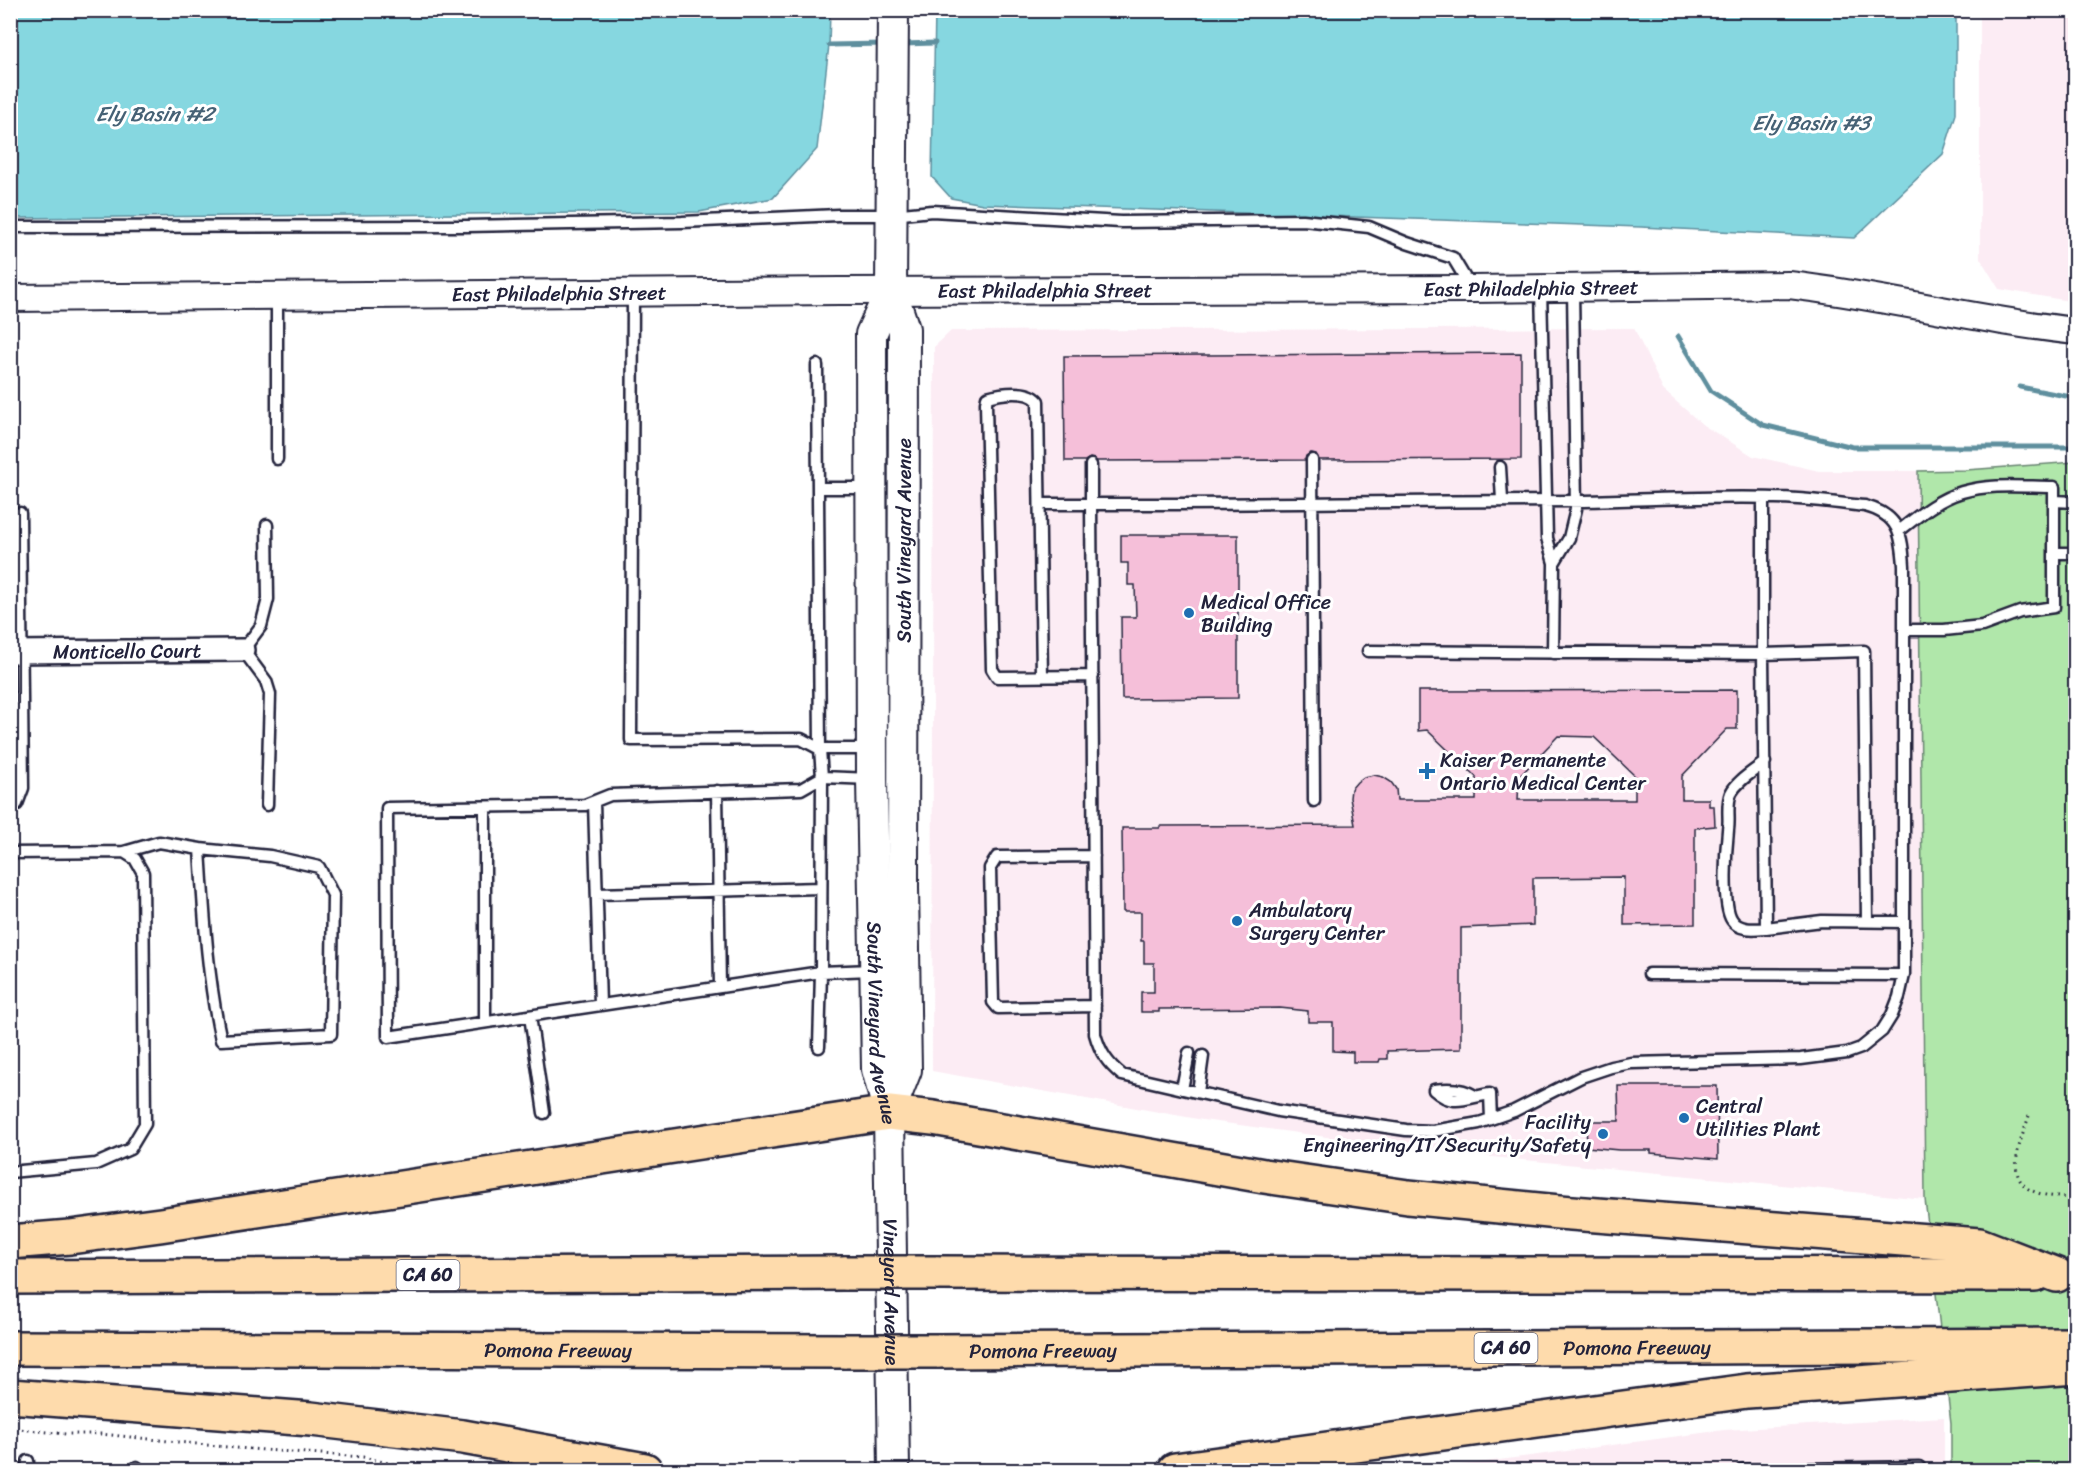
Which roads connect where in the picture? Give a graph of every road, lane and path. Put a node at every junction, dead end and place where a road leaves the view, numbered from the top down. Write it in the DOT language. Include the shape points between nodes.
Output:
graph roads {
  1 [pos="893,17"];
  2 [pos="892,216"];
  3 [pos="10,227"];
  4 [pos="1541,288"];
  5 [pos="1574,288"];
  6 [pos="1472,289"];
  7 [pos="891,291"];
  8 [pos="633,292"];
  9 [pos="277,295"];
  10 [pos="10,298"];
  11 [pos="2076,331"];
  12 [pos="818,365"];
  13 [pos="277,459"];
  14 [pos="1312,460"];
  15 [pos="1091,465"];
  16 [pos="1500,467"];
  17 [pos="818,488"];
  18 [pos="872,488"];
  19 [pos="1763,498"];
  20 [pos="1502,500"];
  21 [pos="1547,501"];
  22 [pos="1576,501"];
  23 [pos="2054,501"];
  24 [pos="2076,502"];
  25 [pos="1312,503"];
  26 [pos="1040,504"];
  27 [pos="1091,504"];
  28 [pos="20,513"];
  29 [pos="267,525"];
  30 [pos="1899,531"];
  31 [pos="2054,553"];
  32 [pos="2076,553"];
  33 [pos="1554,563"];
  34 [pos="1904,630"];
  35 [pos="243,650"];
  36 [pos="1368,651"];
  37 [pos="15,652"];
  38 [pos="1553,653"];
  39 [pos="1763,654"];
  40 [pos="1042,676"];
  41 [pos="1093,676"];
  42 [pos="873,748"];
  43 [pos="820,749"];
  44 [pos="1765,762"];
  45 [pos="822,777"];
  46 [pos="872,779"];
  47 [pos="717,791"];
  48 [pos="1314,801"];
  49 [pos="594,802"];
  50 [pos="10,804"];
  51 [pos="267,805"];
  52 [pos="484,807"];
  53 [pos="200,849"];
  54 [pos="124,852"];
  55 [pos="10,853"];
  56 [pos="1094,856"];
  57 [pos="820,888"];
  58 [pos="719,891"];
  59 [pos="597,894"];
  60 [pos="1867,921"];
  61 [pos="1905,922"];
  62 [pos="1766,928"];
  63 [pos="876,970"];
  64 [pos="821,972"];
  65 [pos="1649,974"];
  66 [pos="1905,975"];
  67 [pos="720,987"];
  68 [pos="600,1005"];
  69 [pos="1095,1006"];
  70 [pos="530,1016"];
  71 [pos="485,1023"];
  72 [pos="819,1047"];
  73 [pos="1189,1053"];
  74 [pos="1203,1056"];
  75 [pos="1182,1089"];
  76 [pos="1198,1092"];
  77 [pos="1475,1096"];
  78 [pos="544,1113"];
  79 [pos="889,1113"];
  80 [pos="2029,1116"];
  81 [pos="1491,1119"];
  82 [pos="10,1172"];
  83 [pos="2076,1199"];
  84 [pos="10,1242"];
  85 [pos="2066,1275"];
  86 [pos="10,1277"];
  87 [pos="2076,1345"];
  88 [pos="10,1348"];
  89 [pos="2076,1367"];
  90 [pos="10,1396"];
  91 [pos="10,1428"];
  92 [pos="2076,1463"];
  93 [pos="405,1467"];
  94 [pos="645,1470"];
  95 [pos="894,1470"];
  96 [pos="1175,1470"];
  97 [pos="1742,1470"];
  98 [pos="1920,1470"];
  99 [pos="2075,1470"];
  1 -- 2 [label="main road, South Vineyard Avenue"];
  2 -- 3 [label="lane" via="479,225"];
  2 -- 6 [label="lane" via="932,212 1121,222 1304,220 1369,227 1453,258"];
  2 -- 7 [label="main road, South Vineyard Avenue"];
  4 -- 5 [label="street, East Philadelphia Street"];
  4 -- 6 [label="street, East Philadelphia Street"];
  4 -- 21 [label="lane"];
  5 -- 11 [label="street, East Philadelphia Street" via="1789,285"];
  5 -- 22 [label="lane"];
  6 -- 7 [label="street, East Philadelphia Street"];
  7 -- 8 [label="street, East Philadelphia Street"];
  7 -- 18 [label="main road, South Vineyard Avenue" via="871,334"];
  7 -- 79 [label="main road, South Vineyard Avenue" via="904,329 906,1070"];
  8 -- 9 [label="street, East Philadelphia Street"];
  8 -- 43 [label="lane" via="631,740 801,739"];
  9 -- 10 [label="street, East Philadelphia Street"];
  9 -- 13 [label="lane"];
  12 -- 17 [label="lane"];
  14 -- 25 [label="lane"];
  15 -- 27 [label="lane"];
  16 -- 20 [label="lane"];
  17 -- 18 [label="lane"];
  17 -- 43 [label="lane"];
  18 -- 42 [label="main road, South Vineyard Avenue"];
  19 -- 22 [label="lane"];
  19 -- 30 [label="lane" via="1865,506 1889,516"];
  19 -- 39 [label="lane"];
  20 -- 21 [label="lane"];
  20 -- 25 [label="lane"];
  21 -- 22 [label="lane"];
  21 -- 33 [label="lane" via="1547,538"];
  22 -- 33 [label="lane" via="1569,538"];
  23 -- 24 [label="lane"];
  23 -- 30 [label="lane" via="2054,487 1990,487 1961,492 1926,509"];
  23 -- 31 [label="lane"];
  25 -- 27 [label="lane"];
  25 -- 48 [label="lane"];
  26 -- 27 [label="lane"];
  26 -- 40 [label="lane"];
  26 -- 40 [label="lane" via="1038,401 1028,394 987,397 992,669 997,677"];
  27 -- 41 [label="lane"];
  28 -- 37 [label="lane"];
  29 -- 35 [label="lane" via="268,599 261,626"];
  30 -- 34 [label="lane" via="1903,543"];
  31 -- 32 [label="lane"];
  31 -- 34 [label="lane" via="2054,607 2020,612 1982,626"];
  33 -- 38 [label="lane"];
  34 -- 61 [label="lane"];
  35 -- 37 [label="street, Monticello Court"];
  35 -- 51 [label="lane" via="266,681 270,694"];
  36 -- 38 [label="lane"];
  37 -- 50 [label="lane" via="23,788 17,804"];
  38 -- 39 [label="lane"];
  39 -- 44 [label="lane"];
  39 -- 60 [label="lane" via="1863,651"];
  40 -- 41 [label="lane"];
  41 -- 56 [label="lane"];
  42 -- 43 [label="lane"];
  42 -- 46 [label="main road, South Vineyard Avenue"];
  43 -- 45 [label="lane"];
  44 -- 62 [label="lane"];
  44 -- 62 [label="lane" via="1735,786 1730,796 1726,842 1727,912 1733,923 1742,927"];
  45 -- 46 [label="lane"];
  45 -- 47 [label="lane" via="801,789"];
  45 -- 57 [label="lane"];
  46 -- 63 [label="main road, South Vineyard Avenue"];
  47 -- 49 [label="lane" via="610,795"];
  47 -- 58 [label="lane"];
  49 -- 52 [label="lane"];
  49 -- 59 [label="lane"];
  52 -- 71 [label="lane"];
  52 -- 71 [label="lane" via="387,808 388,1037"];
  53 -- 53 [label="lane" via="207,963 221,1040 331,1034 333,895 319,867 270,856"];
  53 -- 54 [label="lane" via="159,842"];
  54 -- 55 [label="lane"];
  54 -- 82 [label="lane" via="135,859 143,873 145,1124 130,1149 96,1164"];
  56 -- 69 [label="lane"];
  56 -- 69 [label="lane" via="997,857 990,868 993,1002 998,1008"];
  57 -- 58 [label="lane"];
  57 -- 64 [label="lane"];
  58 -- 59 [label="lane"];
  58 -- 67 [label="lane"];
  59 -- 68 [label="lane"];
  60 -- 61 [label="lane"];
  60 -- 62 [label="lane" via="1822,921"];
  61 -- 66 [label="lane"];
  63 -- 64 [label="lane"];
  63 -- 79 [label="main road, South Vineyard Avenue" via="877,1069"];
  64 -- 67 [label="lane"];
  64 -- 72 [label="lane"];
  65 -- 66 [label="lane"];
  66 -- 81 [label="lane" via="1896,1006 1882,1031 1861,1048 1847,1053 1801,1059 1621,1065 1581,1077"];
  67 -- 68 [label="lane"];
  68 -- 70 [label="lane"];
  69 -- 75 [label="lane" via="1095,1034 1110,1066 1122,1075"];
  70 -- 71 [label="lane"];
  70 -- 78 [label="lane"];
  73 -- 75 [label="lane"];
  74 -- 76 [label="lane"];
  75 -- 76 [label="lane"];
  76 -- 81 [label="lane" via="1278,1111 1406,1130 1433,1131"];
  77 -- 81 [label="lane" via="1490,1094"];
  79 -- 84 [label="highway" via="160,1225"];
  79 -- 85 [label="highway" via="1408,1197 1979,1245"];
  79 -- 95 [label="main road, Vineyard Avenue"];
  80 -- 83 [label="path" via="2017,1155 2016,1172 2021,1182 2036,1193"];
  85 -- 86 [label="highway, CA 60, bridge" via="846,1273"];
  87 -- 88 [label="highway, Pomona Freeway / CA 60, bridge" via="937,1351"];
  89 -- 96 [label="highway" via="1747,1390"];
  90 -- 94 [label="highway" via="311,1419 463,1437"];
  91 -- 93 [label="path" via="363,1457"];
  92 -- 99 [label="path"];
  97 -- 98 [label="lane"];
}
